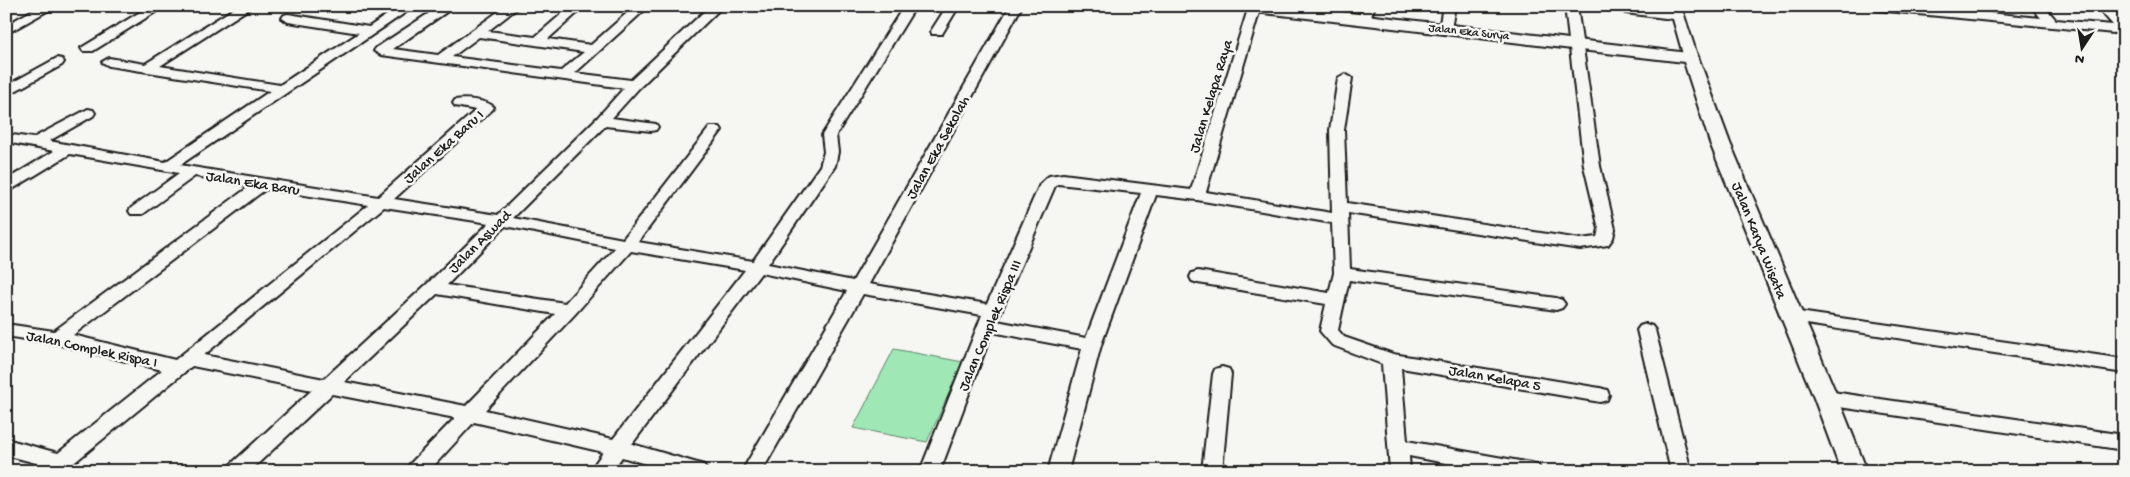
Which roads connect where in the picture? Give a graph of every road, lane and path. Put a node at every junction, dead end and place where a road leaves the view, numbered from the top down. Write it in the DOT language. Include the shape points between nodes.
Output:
graph roads {
  1 [pos="50,6"];
  2 [pos="159,6"];
  3 [pos="248,6"];
  4 [pos="409,6"];
  5 [pos="449,6"];
  6 [pos="514,6"];
  7 [pos="579,6"];
  8 [pos="643,6"];
  9 [pos="717,6"];
  10 [pos="910,6"];
  11 [pos="954,6"];
  12 [pos="1016,6"];
  13 [pos="1449,6"];
  14 [pos="1570,6"];
  15 [pos="1876,6"];
  16 [pos="1931,6"];
  17 [pos="2037,6"];
  18 [pos="2102,6"];
  19 [pos="1252,7"];
  20 [pos="1903,8"];
  21 [pos="1629,10"];
  22 [pos="1325,11"];
  23 [pos="1677,11"];
  24 [pos="1975,11"];
  25 [pos="1366,13"];
  26 [pos="288,18"];
  27 [pos="2050,21"];
  28 [pos="2122,27"];
  29 [pos="1446,29"];
  30 [pos="6,30"];
  31 [pos="371,31"];
  32 [pos="937,31"];
  33 [pos="477,33"];
  34 [pos="538,41"];
  35 [pos="1575,43"];
  36 [pos="88,48"];
  37 [pos="362,48"];
  38 [pos="594,50"];
  39 [pos="381,51"];
  40 [pos="1691,58"];
  41 [pos="439,60"];
  42 [pos="57,62"];
  43 [pos="109,62"];
  44 [pos="147,68"];
  45 [pos="565,75"];
  46 [pos="1345,78"];
  47 [pos="634,85"];
  48 [pos="282,89"];
  49 [pos="6,92"];
  50 [pos="460,104"];
  51 [pos="88,113"];
  52 [pos="602,121"];
  53 [pos="651,127"];
  54 [pos="716,130"];
  55 [pos="6,138"];
  56 [pos="36,143"];
  57 [pos="68,149"];
  58 [pos="167,167"];
  59 [pos="191,172"];
  60 [pos="263,184"];
  61 [pos="6,187"];
  62 [pos="1150,189"];
  63 [pos="1197,195"];
  64 [pos="380,203"];
  65 [pos="137,211"];
  66 [pos="1340,214"];
  67 [pos="500,220"];
  68 [pos="627,245"];
  69 [pos="757,267"];
  70 [pos="1342,273"];
  71 [pos="1198,277"];
  72 [pos="433,288"];
  73 [pos="858,288"];
  74 [pos="1335,300"];
  75 [pos="1556,304"];
  76 [pos="569,310"];
  77 [pos="1792,317"];
  78 [pos="989,318"];
  79 [pos="6,330"];
  80 [pos="1646,330"];
  81 [pos="57,338"];
  82 [pos="1092,345"];
  83 [pos="1391,360"];
  84 [pos="183,363"];
  85 [pos="2124,366"];
  86 [pos="1222,374"];
  87 [pos="327,386"];
  88 [pos="1600,395"];
  89 [pos="1826,398"];
  90 [pos="470,414"];
  91 [pos="2124,443"];
  92 [pos="1400,447"];
  93 [pos="6,448"];
  94 [pos="618,448"];
  95 [pos="56,466"];
  96 [pos="659,466"];
  97 [pos="237,471"];
  98 [pos="416,471"];
  99 [pos="600,471"];
  100 [pos="697,471"];
  101 [pos="752,471"];
  102 [pos="930,471"];
  103 [pos="1058,471"];
  104 [pos="1212,471"];
  105 [pos="1400,471"];
  106 [pos="1531,471"];
  107 [pos="1681,471"];
  108 [pos="1854,471"];
  1 -- 30 [label="street"];
  2 -- 36 [label="street"];
  3 -- 44 [label="street"];
  4 -- 31 [label="street"];
  5 -- 39 [label="street"];
  6 -- 33 [label="street"];
  7 -- 34 [label="street"];
  8 -- 38 [label="street"];
  9 -- 47 [label="street, Jalan Aswad"];
  10 -- 69 [label="street" via="830,135 827,166"];
  11 -- 32 [label="street"];
  12 -- 73 [label="street, Jalan Eka Sekolah"];
  13 -- 29 [label="street"];
  14 -- 35 [label="street"];
  15 -- 20 [label="street"];
  16 -- 24 [label="street"];
  17 -- 27 [label="street"];
  18 -- 28 [label="street"];
  19 -- 22 [label="street, Jalan Eka Surya"];
  19 -- 63 [label="street, Jalan Kelapa Raya"];
  20 -- 24 [label="street"];
  21 -- 23 [label="street"];
  22 -- 25 [label="street, Jalan Eka Surya"];
  23 -- 40 [label="street, Jalan Karya Wisata"];
  24 -- 27 [label="street"];
  25 -- 29 [label="street, Jalan Eka Surya"];
  26 -- 31 [label="street"];
  27 -- 28 [label="street" via="2114,29"];
  29 -- 35 [label="street, Jalan Eka Surya"];
  31 -- 48 [label="street"];
  33 -- 34 [label="street"];
  33 -- 41 [label="street"];
  34 -- 38 [label="street"];
  35 -- 40 [label="street, Jalan Eka Surya"];
  35 -- 66 [label="street" via="1592,166 1607,229 1602,241 1580,244"];
  37 -- 39 [label="street"];
  38 -- 45 [label="street"];
  39 -- 41 [label="street"];
  40 -- 77 [label="street, Jalan Karya Wisata" via="1720,143"];
  41 -- 45 [label="street"];
  42 -- 49 [label="street"];
  43 -- 44 [label="street"];
  44 -- 48 [label="street"];
  45 -- 47 [label="street"];
  46 -- 66 [label="street" via="1337,130"];
  47 -- 52 [label="street, Jalan Aswad"];
  48 -- 58 [label="street"];
  50 -- 64 [label="street, Jalan Eka Baru I" via="487,107"];
  51 -- 56 [label="street"];
  52 -- 53 [label="street"];
  52 -- 67 [label="street, Jalan Aswad"];
  54 -- 68 [label="street"];
  55 -- 56 [label="street, Jalan Eka Baru"];
  56 -- 57 [label="street, Jalan Eka Baru"];
  57 -- 58 [label="street, Jalan Eka Baru"];
  57 -- 61 [label="street"];
  58 -- 59 [label="street, Jalan Eka Baru"];
  59 -- 60 [label="street, Jalan Eka Baru"];
  59 -- 65 [label="street"];
  60 -- 64 [label="street, Jalan Eka Baru"];
  60 -- 81 [label="street"];
  62 -- 63 [label="street"];
  62 -- 78 [label="street, Jalan Complek Rispa III" via="1063,179 1048,184"];
  62 -- 82 [label="street"];
  63 -- 66 [label="street"];
  64 -- 67 [label="street, Jalan Eka Baru"];
  64 -- 84 [label="street"];
  66 -- 70 [label="street, Jalan Kelapa 5"];
  67 -- 68 [label="street, Jalan Eka Baru"];
  67 -- 72 [label="street, Jalan Aswad"];
  68 -- 69 [label="street, Jalan Eka Baru"];
  68 -- 76 [label="street"];
  69 -- 73 [label="street, Jalan Eka Baru"];
  69 -- 94 [label="street"];
  70 -- 74 [label="street, Jalan Kelapa 5"];
  70 -- 75 [label="street"];
  71 -- 74 [label="street"];
  72 -- 76 [label="street"];
  72 -- 87 [label="street, Jalan Aswad"];
  73 -- 78 [label="street, Jalan Eka Baru"];
  73 -- 101 [label="street, Jalan Eka Sekolah"];
  74 -- 83 [label="street, Jalan Kelapa 5" via="1329,331 1333,337 1348,346"];
  76 -- 90 [label="street"];
  77 -- 85 [label="street"];
  77 -- 89 [label="street, Jalan Karya Wisata"];
  78 -- 82 [label="street, Jalan Eka Baru"];
  78 -- 102 [label="street, Jalan Complek Rispa III"];
  79 -- 81 [label="street, Jalan Complek Rispa I"];
  80 -- 107 [label="street"];
  81 -- 84 [label="street, Jalan Complek Rispa I"];
  82 -- 103 [label="street"];
  83 -- 88 [label="street, Jalan Kelapa 5"];
  83 -- 92 [label="street"];
  84 -- 87 [label="street, Jalan Complek Rispa I"];
  84 -- 95 [label="street"];
  86 -- 104 [label="street"];
  87 -- 90 [label="street, Jalan Complek Rispa I"];
  87 -- 97 [label="street, Jalan Aswad"];
  89 -- 91 [label="street"];
  89 -- 108 [label="street, Jalan Karya Wisata"];
  90 -- 94 [label="street, Jalan Complek Rispa I"];
  90 -- 98 [label="street"];
  92 -- 105 [label="street"];
  92 -- 106 [label="street"];
  93 -- 95 [label="street"];
  94 -- 96 [label="street, Jalan Complek Rispa I"];
  94 -- 99 [label="street"];
  96 -- 100 [label="street, Jalan Complek Rispa I"];
}
